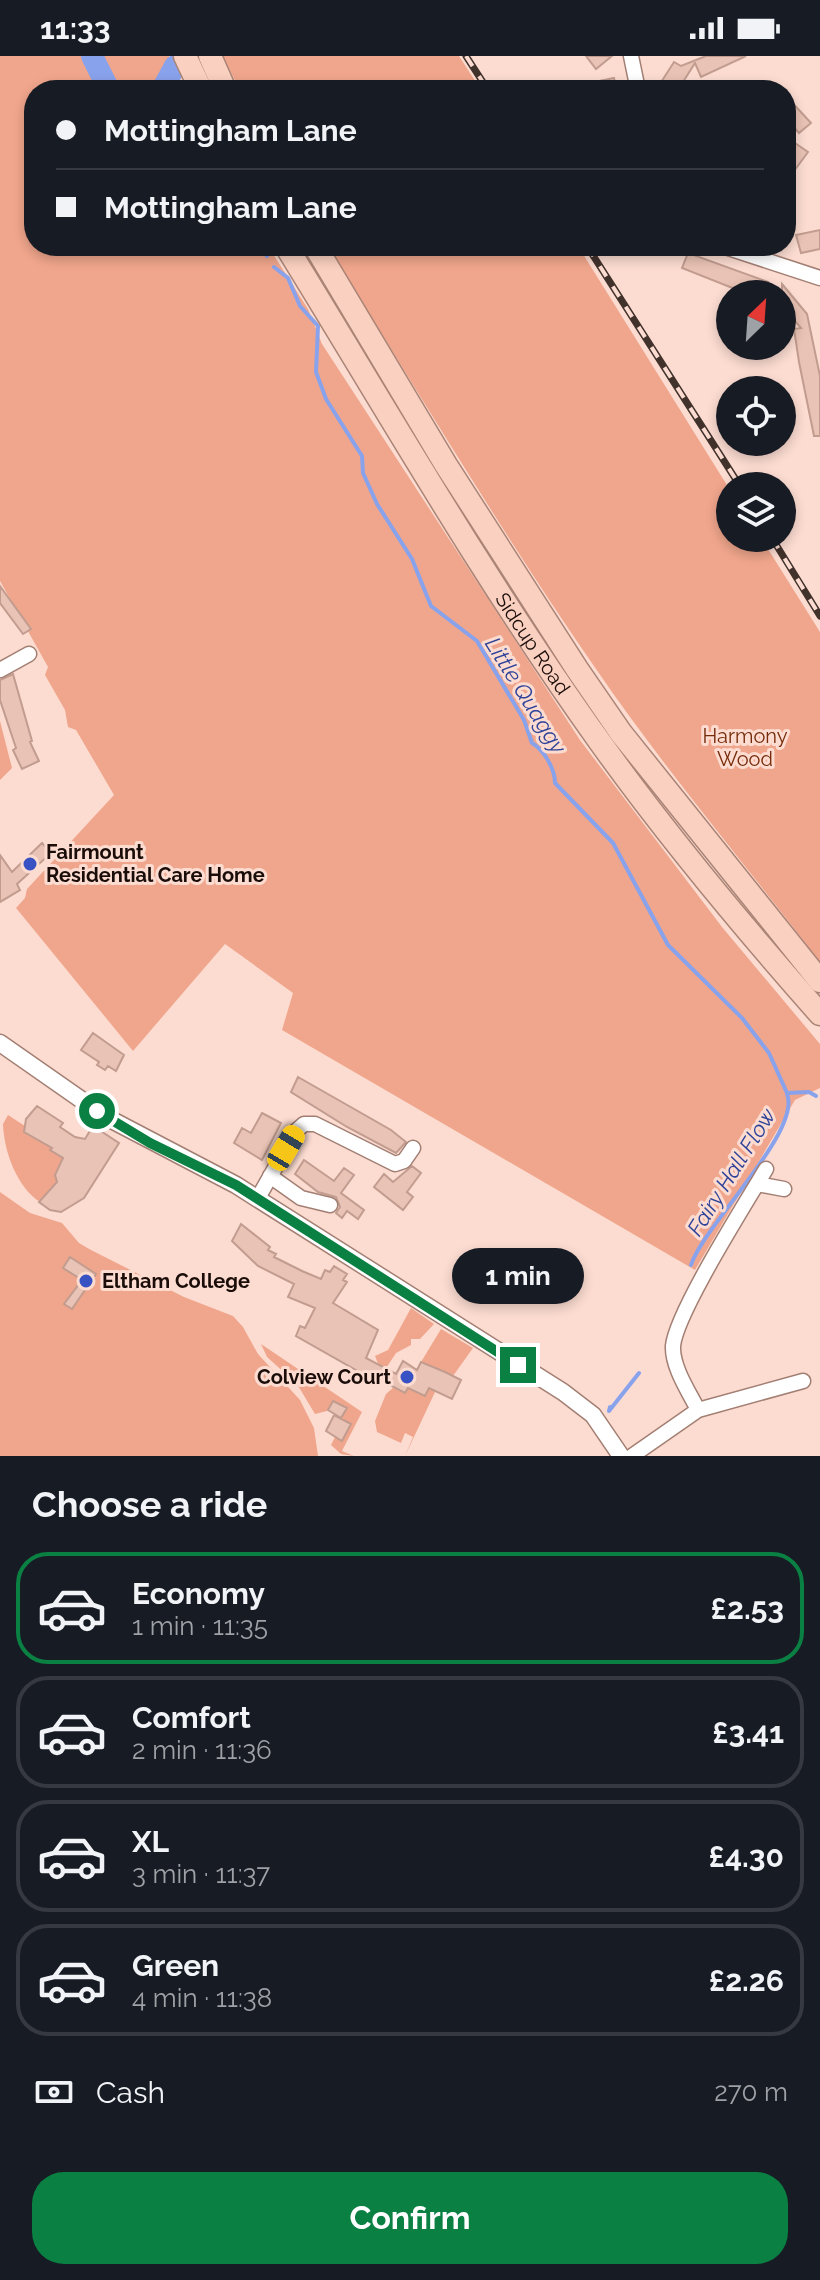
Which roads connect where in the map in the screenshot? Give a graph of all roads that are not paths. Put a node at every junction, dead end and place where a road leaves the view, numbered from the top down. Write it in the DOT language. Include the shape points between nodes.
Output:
graph roads {
  1 [pos="185,56"];
  2 [pos="210,56"];
  3 [pos="631,56"];
  4 [pos="196,80"];
  5 [pos="221,80"];
  6 [pos="636,80"];
  7 [pos="292,256"];
  8 [pos="321,256"];
  9 [pos="753,256"];
  10 [pos="820,278"];
  11 [pos="29,654"];
  12 [pos="0,670"];
  13 [pos="820,981"];
  14 [pos="820,1014"];
  15 [pos="0,1043"];
  16 [pos="413,1148"];
  17 [pos="766,1169"];
  18 [pos="270,1176"];
  19 [pos="757,1184"];
  20 [pos="784,1189"];
  21 [pos="258,1198"];
  22 [pos="330,1205"];
  23 [pos="803,1381"];
  24 [pos="698,1410"];
  25 [pos="621,1456"];
  26 [pos="632,1456"];
  1 -- 4 [label="highway"];
  2 -- 5 [label="highway"];
  3 -- 6 [label="street"];
  7 -- 14 [label="highway, Sidcup Road" via="518,623 601,743 727,908"];
  8 -- 13 [label="highway, Sidcup Road" via="446,465 612,720"];
  9 -- 10 [label="street"];
  11 -- 12 [label="street"];
  15 -- 21 [label="street" via="106,1117"];
  16 -- 18 [label="street" via="395,1164 315,1124 304,1124"];
  17 -- 19 [label="street"];
  18 -- 21 [label="street"];
  18 -- 22 [label="street" via="301,1198"];
  19 -- 20 [label="street"];
  19 -- 24 [label="street" via="673,1345"];
  21 -- 25 [label="street" via="573,1399 602,1425"];
  23 -- 24 [label="street"];
  24 -- 26 [label="street"];
}
